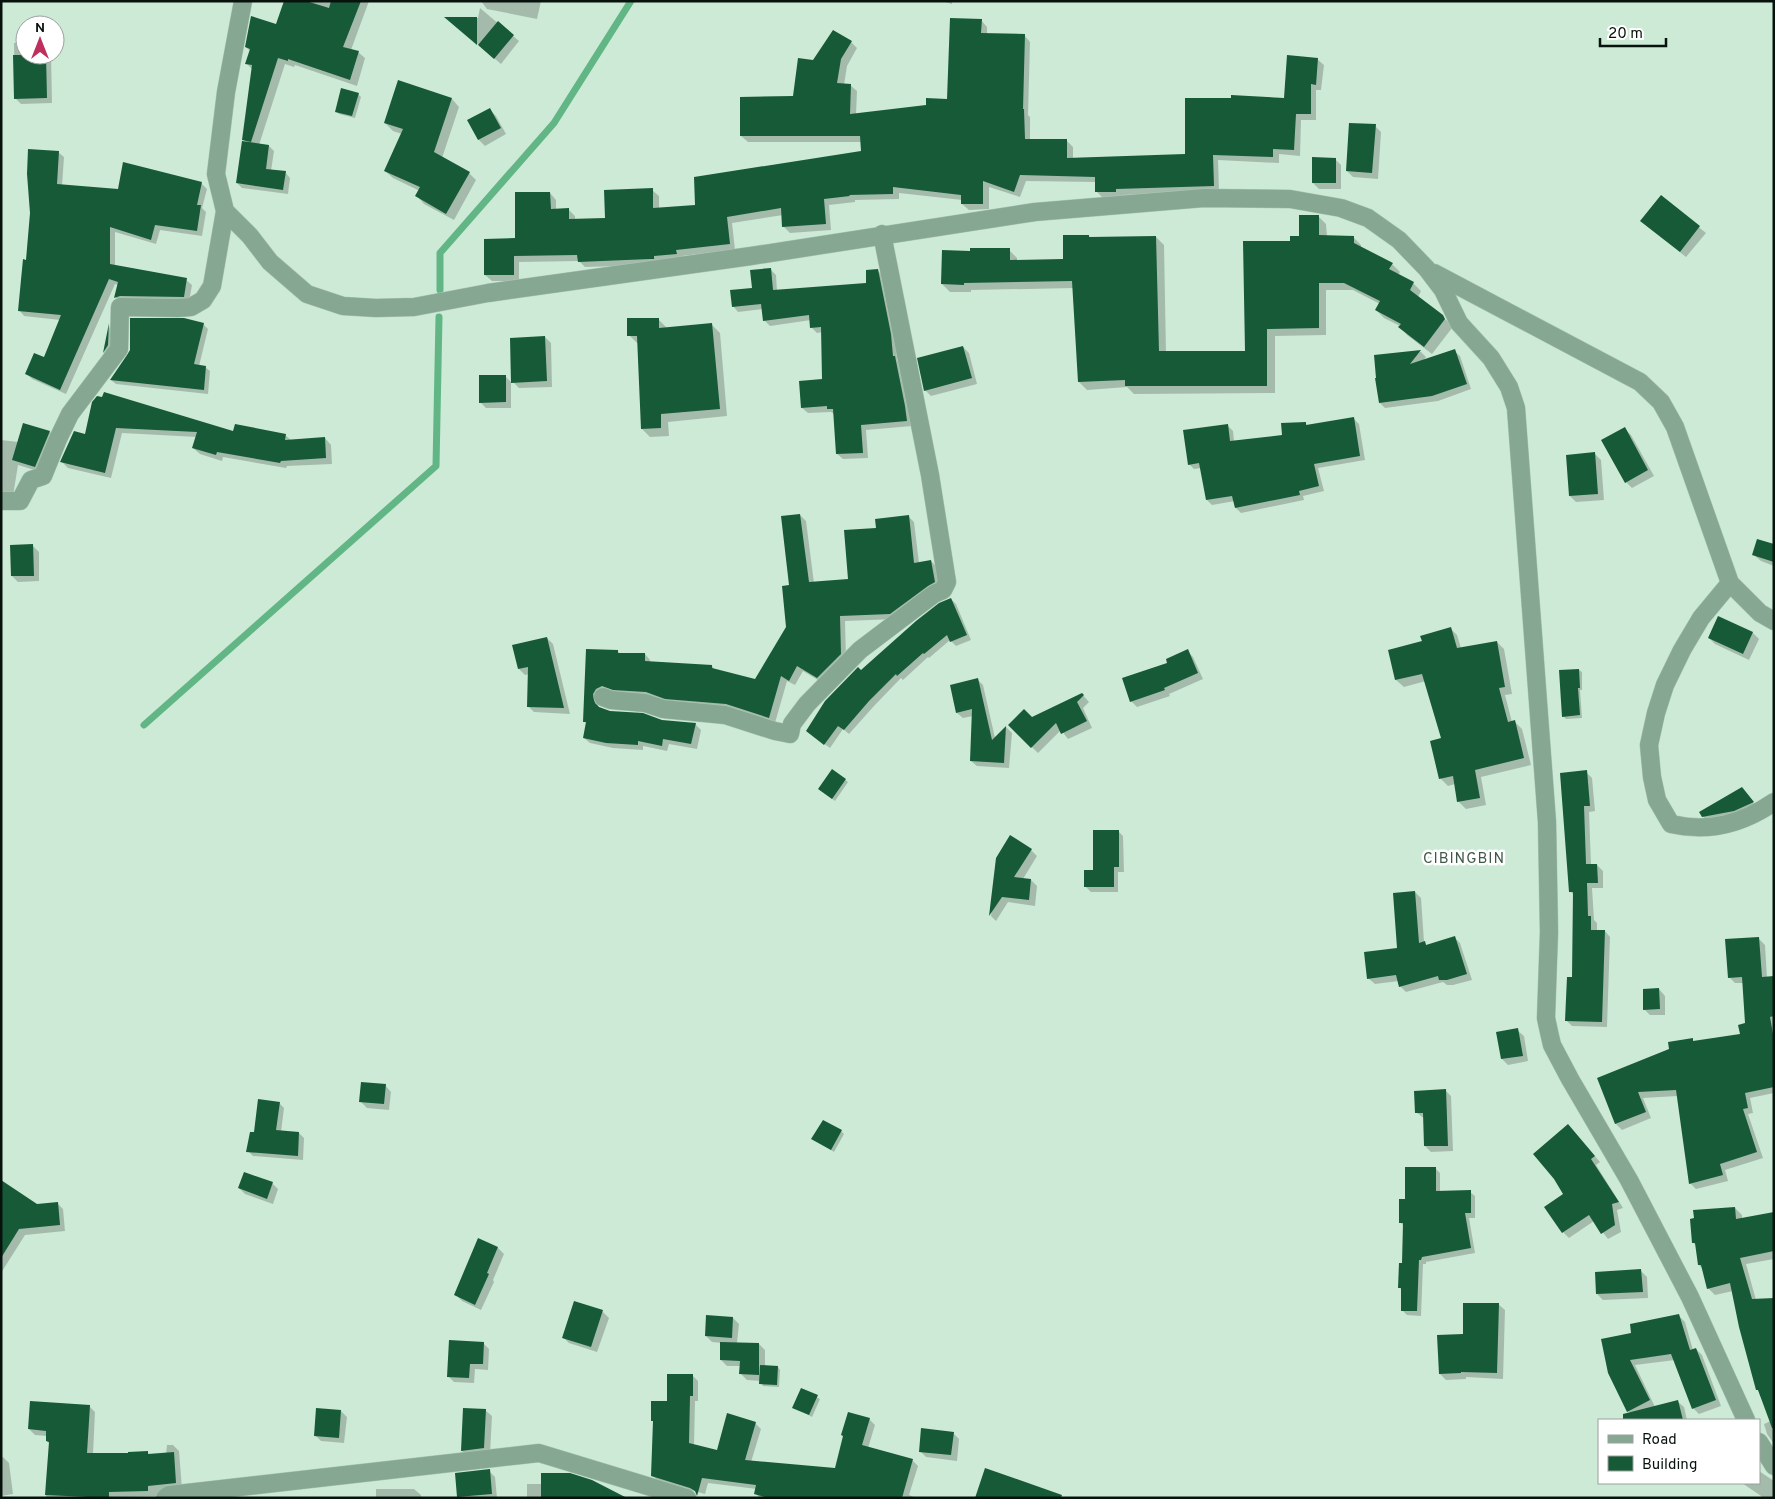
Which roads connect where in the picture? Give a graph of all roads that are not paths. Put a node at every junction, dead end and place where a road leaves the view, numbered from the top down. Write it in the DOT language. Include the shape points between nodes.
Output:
graph roads {
  1 [pos="243,1"];
  2 [pos="225,211"];
  3 [pos="882,234"];
  4 [pos="1427,269"];
  5 [pos="1,501"];
  6 [pos="1730,583"];
  7 [pos="1774,621"];
  8 [pos="603,696"];
  9 [pos="1774,802"];
  10 [pos="1746,1419"];
  11 [pos="1760,1444"];
  12 [pos="1774,1466"];
  13 [pos="165,1498"];
  14 [pos="687,1498"];
  1 -- 2 [label="street" via="226,92 216,174"];
  2 -- 3 [label="street" via="270,262 307,294 343,306 376,308 414,307"];
  2 -- 5 [label="street" via="212,286 203,300 191,307 120,307 119,349 70,414 43,476 31,480 20,501"];
  3 -- 4 [label="street" via="1035,212 1204,198 1290,199 1342,208 1368,218 1399,240"];
  3 -- 8 [label="street" via="930,475 947,582 943,590 860,650 807,704 792,724 790,734 725,715 611,700"];
  4 -- 6 [label="street" via="1640,382 1662,402 1675,427"];
  4 -- 10 [label="street" via="1443,290 1459,323 1491,358 1509,387 1516,408 1547,822 1549,932 1546,1018 1552,1045 1629,1180 1690,1297"];
  6 -- 7 [label="street" via="1760,613"];
  6 -- 9 [label="street" via="1702,618 1665,685 1649,744 1652,776 1658,800 1671,824 1687,828 1704,829 1742,820"];
  11 -- 12 [label="street"];
  13 -- 14 [label="street" via="169,1495 539,1453"];
}
